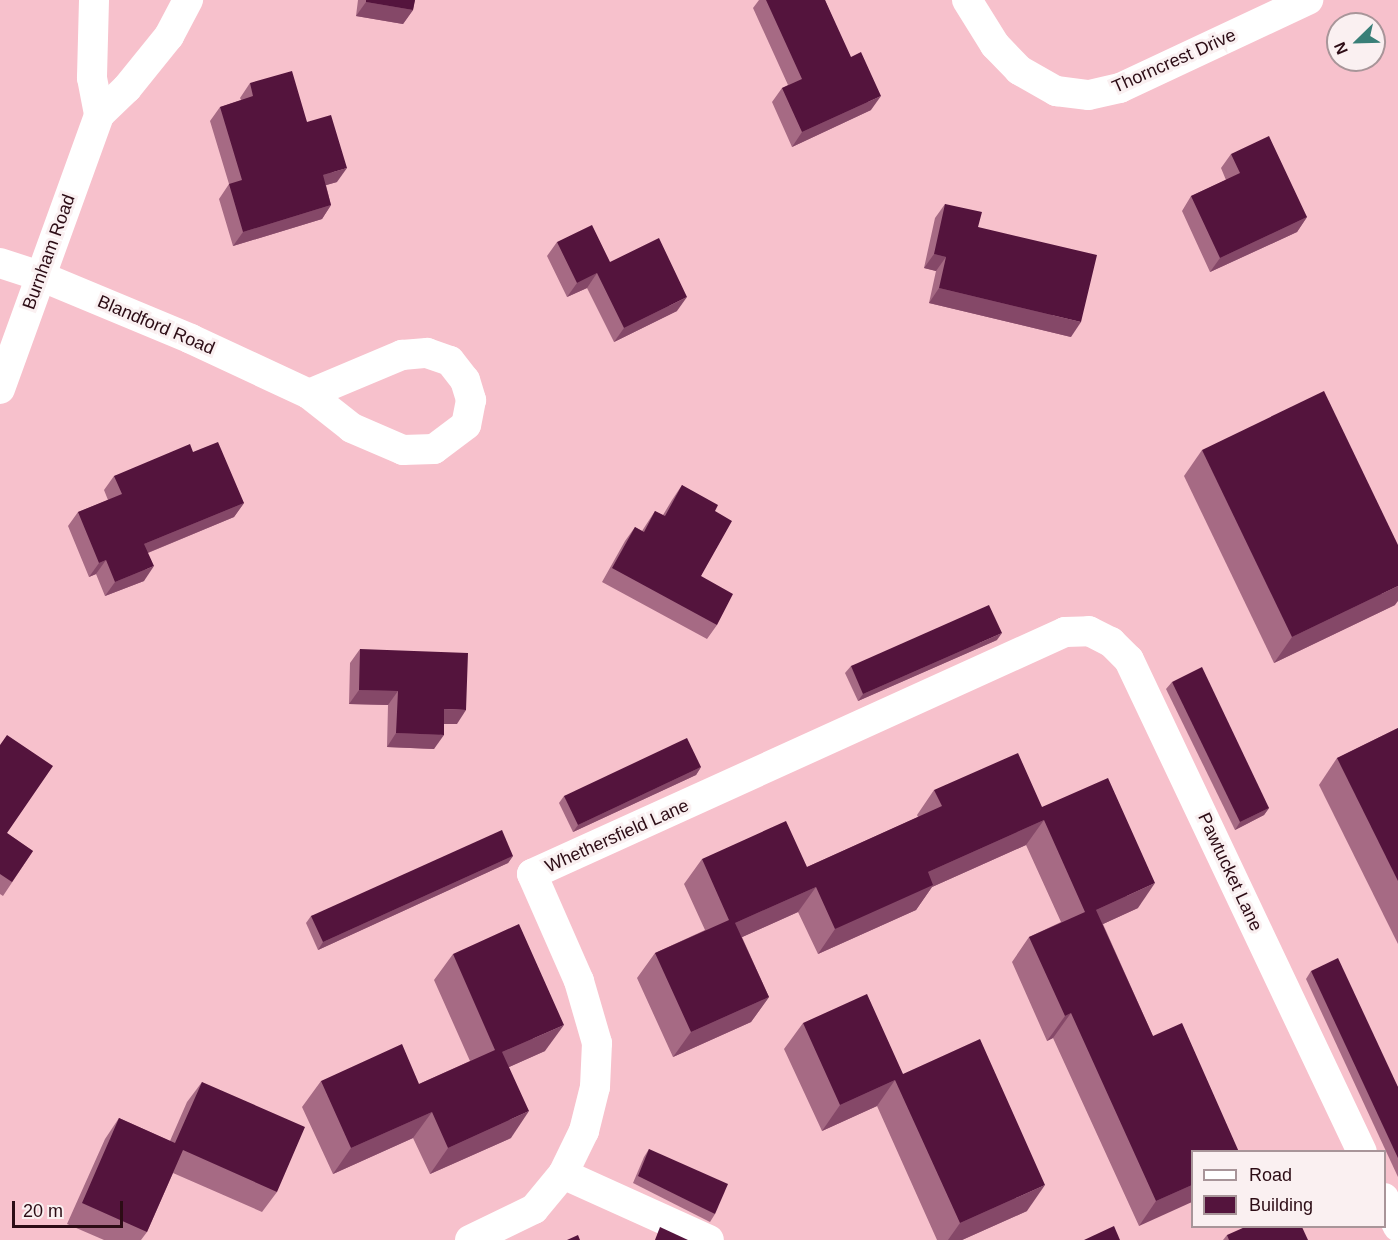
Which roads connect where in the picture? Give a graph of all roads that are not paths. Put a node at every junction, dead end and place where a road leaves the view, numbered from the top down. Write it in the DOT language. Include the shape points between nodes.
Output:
graph roads {
  1 [pos="94,0"];
  2 [pos="188,0"];
  3 [pos="967,0"];
  4 [pos="1308,0"];
  5 [pos="99,115"];
  6 [pos="0,263"];
  7 [pos="40,276"];
  8 [pos="0,389"];
  9 [pos="309,394"];
  10 [pos="1065,632"];
  11 [pos="1361,1150"];
  12 [pos="563,1174"];
  13 [pos="1386,1202"];
  14 [pos="1398,1227"];
  15 [pos="470,1240"];
  16 [pos="709,1240"];
  1 -- 5 [label="street" via="92,78"];
  2 -- 5 [label="street" via="169,36 128,88"];
  3 -- 4 [label="street, Thorncrest Drive" via="995,45 1019,70 1056,91 1089,95 1120,88"];
  5 -- 7 [label="street, Burnham Road"];
  6 -- 7 [label="street, Blandford Road"];
  7 -- 8 [label="street, Burnham Road"];
  7 -- 9 [label="street, Blandford Road"];
  9 -- 9 [label="street, Blandford Road" via="352,428 403,450 420,452 453,439 466,424 471,400 465,380 450,361 427,353 402,355"];
  10 -- 11 [label="street, Pawtucket Lane" via="1089,631 1111,642 1129,660"];
  10 -- 12 [label="street, Whethersfield Lane" via="532,874 579,981 597,1043 595,1087 584,1131"];
  12 -- 15 [label="street, Whethersfield Lane" via="534,1209"];
  12 -- 16 [label="street"];
  13 -- 14 [label="street"];
}
